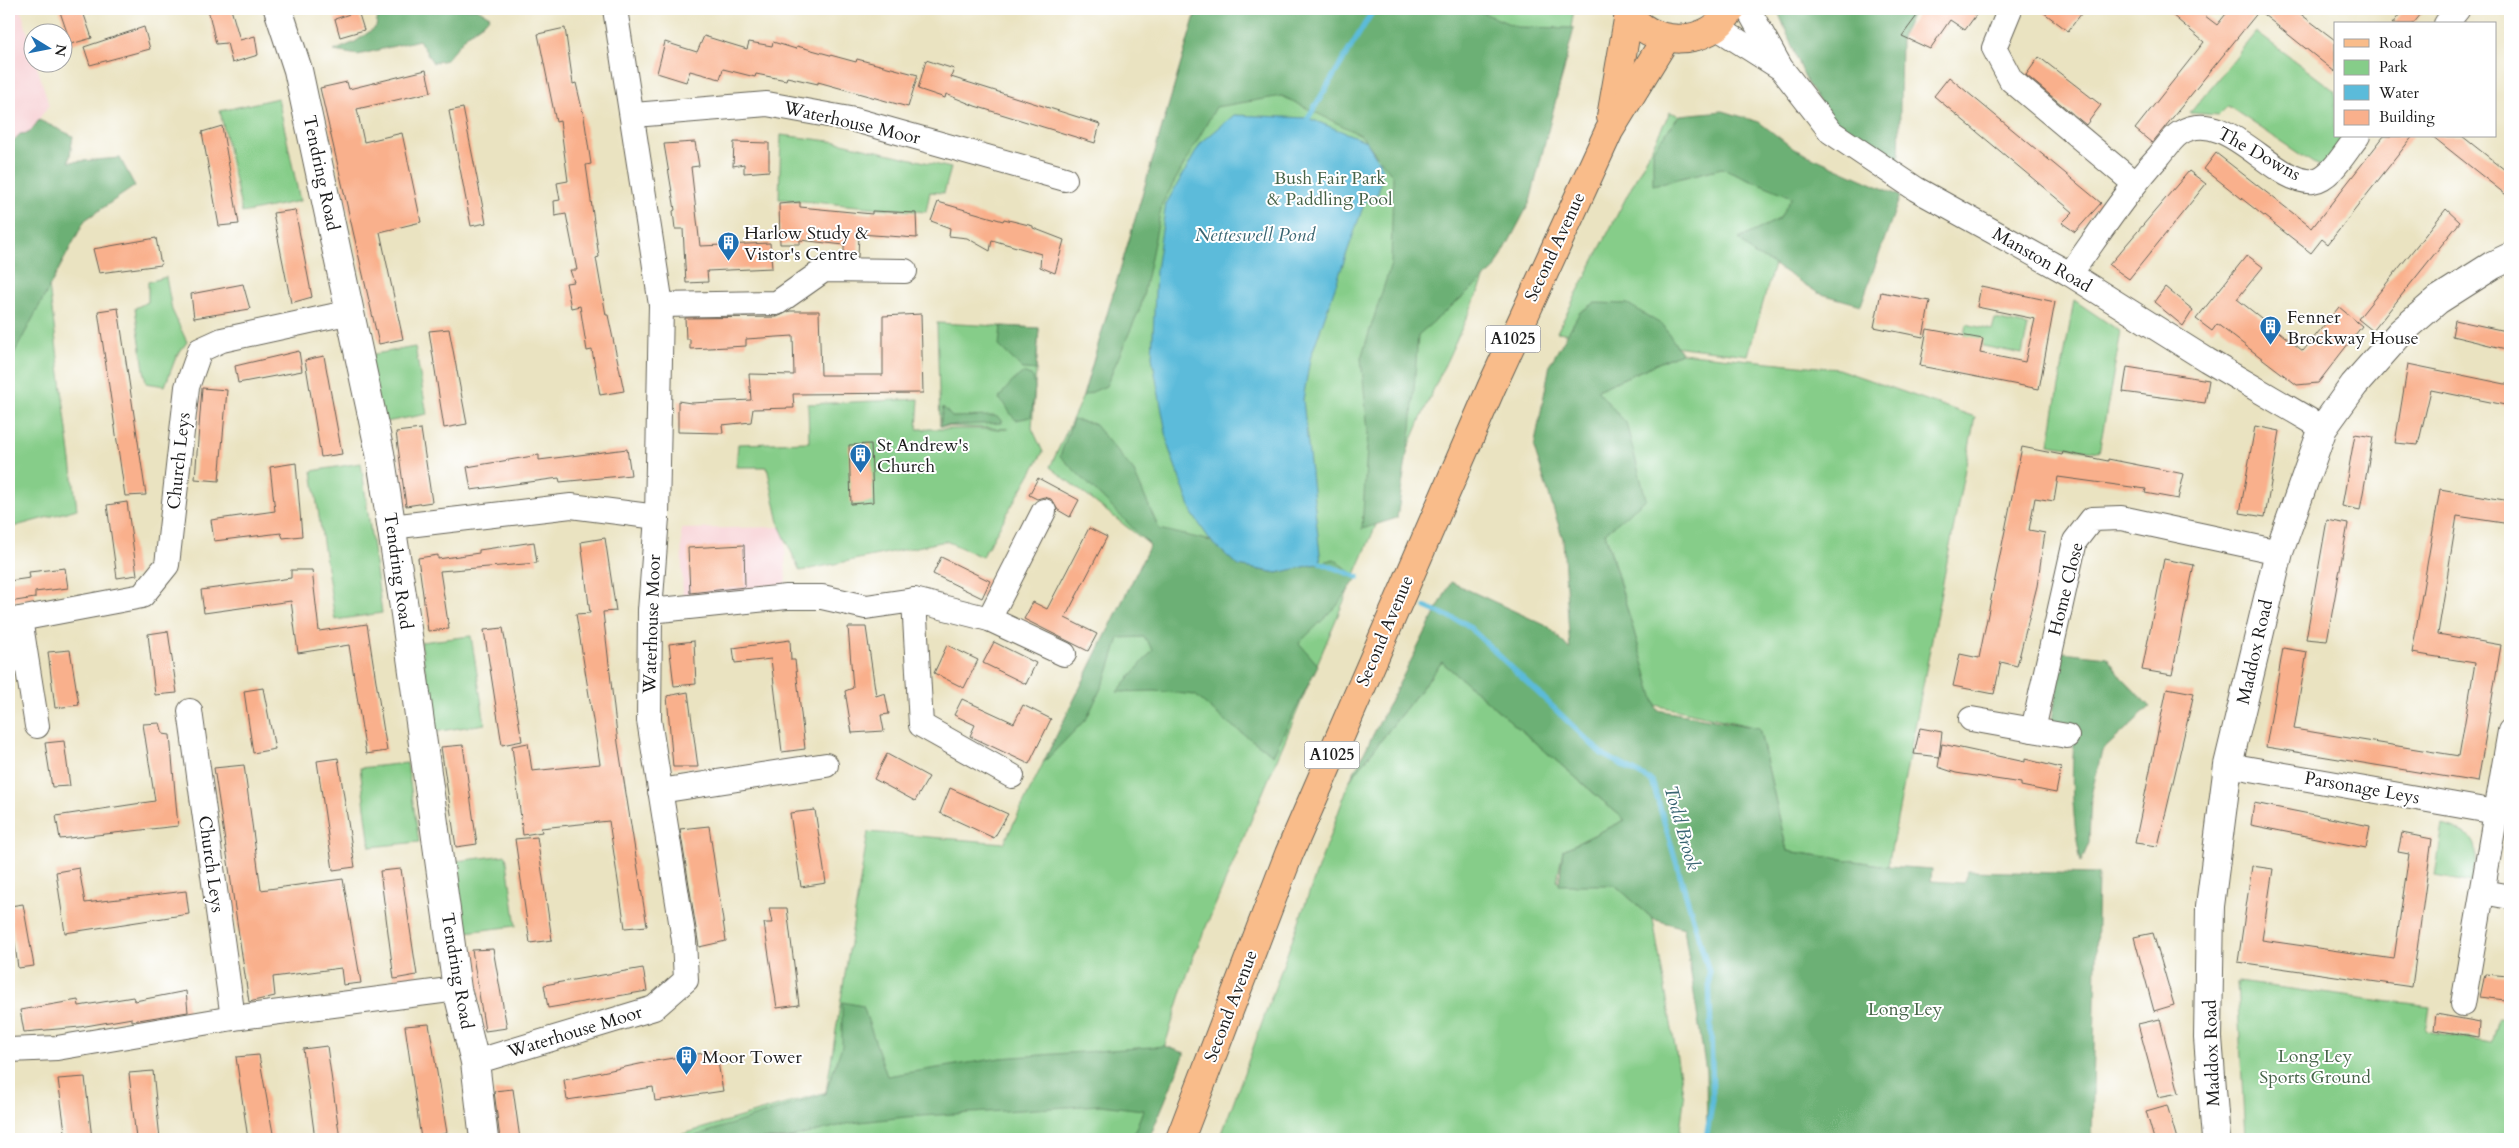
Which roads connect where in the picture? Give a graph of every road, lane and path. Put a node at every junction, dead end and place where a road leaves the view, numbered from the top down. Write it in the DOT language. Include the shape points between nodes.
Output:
graph roads {
  1 [pos="278,9"];
  2 [pos="616,9"];
  3 [pos="1748,9"];
  4 [pos="2010,9"];
  5 [pos="2458,9"];
  6 [pos="1628,11"];
  7 [pos="1724,18"];
  8 [pos="2448,22"];
  9 [pos="1666,38"];
  10 [pos="1781,68"];
  11 [pos="634,116"];
  12 [pos="1608,131"];
  13 [pos="2356,138"];
  14 [pos="1066,179"];
  15 [pos="2134,184"];
  16 [pos="2510,257"];
  17 [pos="905,271"];
  18 [pos="2070,274"];
  19 [pos="661,305"];
  20 [pos="351,312"];
  21 [pos="2323,428"];
  22 [pos="1044,510"];
  23 [pos="657,517"];
  24 [pos="391,527"];
  25 [pos="2279,552"];
  26 [pos="914,600"];
  27 [pos="650,611"];
  28 [pos="988,619"];
  29 [pos="15,620"];
  30 [pos="1064,654"];
  31 [pos="190,711"];
  32 [pos="1971,720"];
  33 [pos="36,726"];
  34 [pos="2033,730"];
  35 [pos="2510,732"];
  36 [pos="2067,736"];
  37 [pos="826,765"];
  38 [pos="2228,765"];
  39 [pos="1012,776"];
  40 [pos="660,791"];
  41 [pos="2496,812"];
  42 [pos="2483,892"];
  43 [pos="2510,897"];
  44 [pos="457,988"];
  45 [pos="2463,1004"];
  46 [pos="233,1018"];
  47 [pos="9,1050"];
  48 [pos="475,1062"];
  49 [pos="484,1139"];
  50 [pos="1180,1139"];
  51 [pos="2216,1139"];
  1 -- 20 [label="street, Tendring Road" via="298,70"];
  2 -- 11 [label="street, Waterhouse Moor"];
  3 -- 10 [label="street, Manston Road"];
  4 -- 15 [label="street" via="1994,48 2011,80"];
  5 -- 8 [label="street"];
  6 -- 9 [label="main road" via="1640,25"];
  6 -- 12 [label="main road, Second Avenue / A1025"];
  7 -- 9 [label="main road" via="1701,35 1684,39"];
  7 -- 10 [label="street, Manston Road"];
  9 -- 12 [label="main road, Second Avenue / A1025"];
  10 -- 18 [label="street, Manston Road" via="1832,132 1916,190"];
  11 -- 14 [label="street, Waterhouse Moor" via="767,104 855,120"];
  11 -- 19 [label="street, Waterhouse Moor"];
  12 -- 50 [label="main road, Second Avenue / A1025" via="1492,386 1289,854"];
  13 -- 15 [label="street, The Downs" via="2330,172 2313,181 2296,178 2220,130 2205,126 2180,133"];
  15 -- 18 [label="street, The Downs"];
  16 -- 21 [label="street, Maddox Road" via="2493,264 2438,300 2401,332 2354,385"];
  17 -- 19 [label="street" via="824,270 776,303"];
  18 -- 21 [label="street, Manston Road"];
  19 -- 23 [label="street, Waterhouse Moor"];
  20 -- 24 [label="street, Tendring Road" via="380,454"];
  20 -- 29 [label="street, Church Leys" via="222,340 200,350 187,387 167,565 142,596"];
  21 -- 25 [label="street, Maddox Road"];
  22 -- 28 [label="street"];
  23 -- 24 [label="street" via="571,506"];
  23 -- 27 [label="street, Waterhouse Moor"];
  24 -- 44 [label="street, Tendring Road"];
  25 -- 34 [label="street, Home Close" via="2121,518 2092,519 2075,541"];
  25 -- 38 [label="street, Maddox Road"];
  26 -- 27 [label="street" via="866,607 822,596 786,597"];
  26 -- 28 [label="street"];
  26 -- 39 [label="street" via="921,725"];
  27 -- 40 [label="street, Waterhouse Moor" via="649,720"];
  28 -- 30 [label="street"];
  29 -- 33 [label="street, Church Leys"];
  31 -- 46 [label="street, Church Leys"];
  32 -- 34 [label="street"];
  34 -- 36 [label="street"];
  35 -- 41 [label="street"];
  37 -- 40 [label="street"];
  38 -- 41 [label="street, Parsonage Leys"];
  38 -- 51 [label="street, Maddox Road" via="2210,906 2208,1038"];
  40 -- 48 [label="street, Waterhouse Moor" via="684,940 686,980 654,1008"];
  41 -- 42 [label="street"];
  42 -- 43 [label="street"];
  42 -- 45 [label="street"];
  44 -- 46 [label="street"];
  44 -- 48 [label="street, Tendring Road"];
  46 -- 47 [label="street" via="57,1048"];
  48 -- 49 [label="street, Tendring Road"];
}
